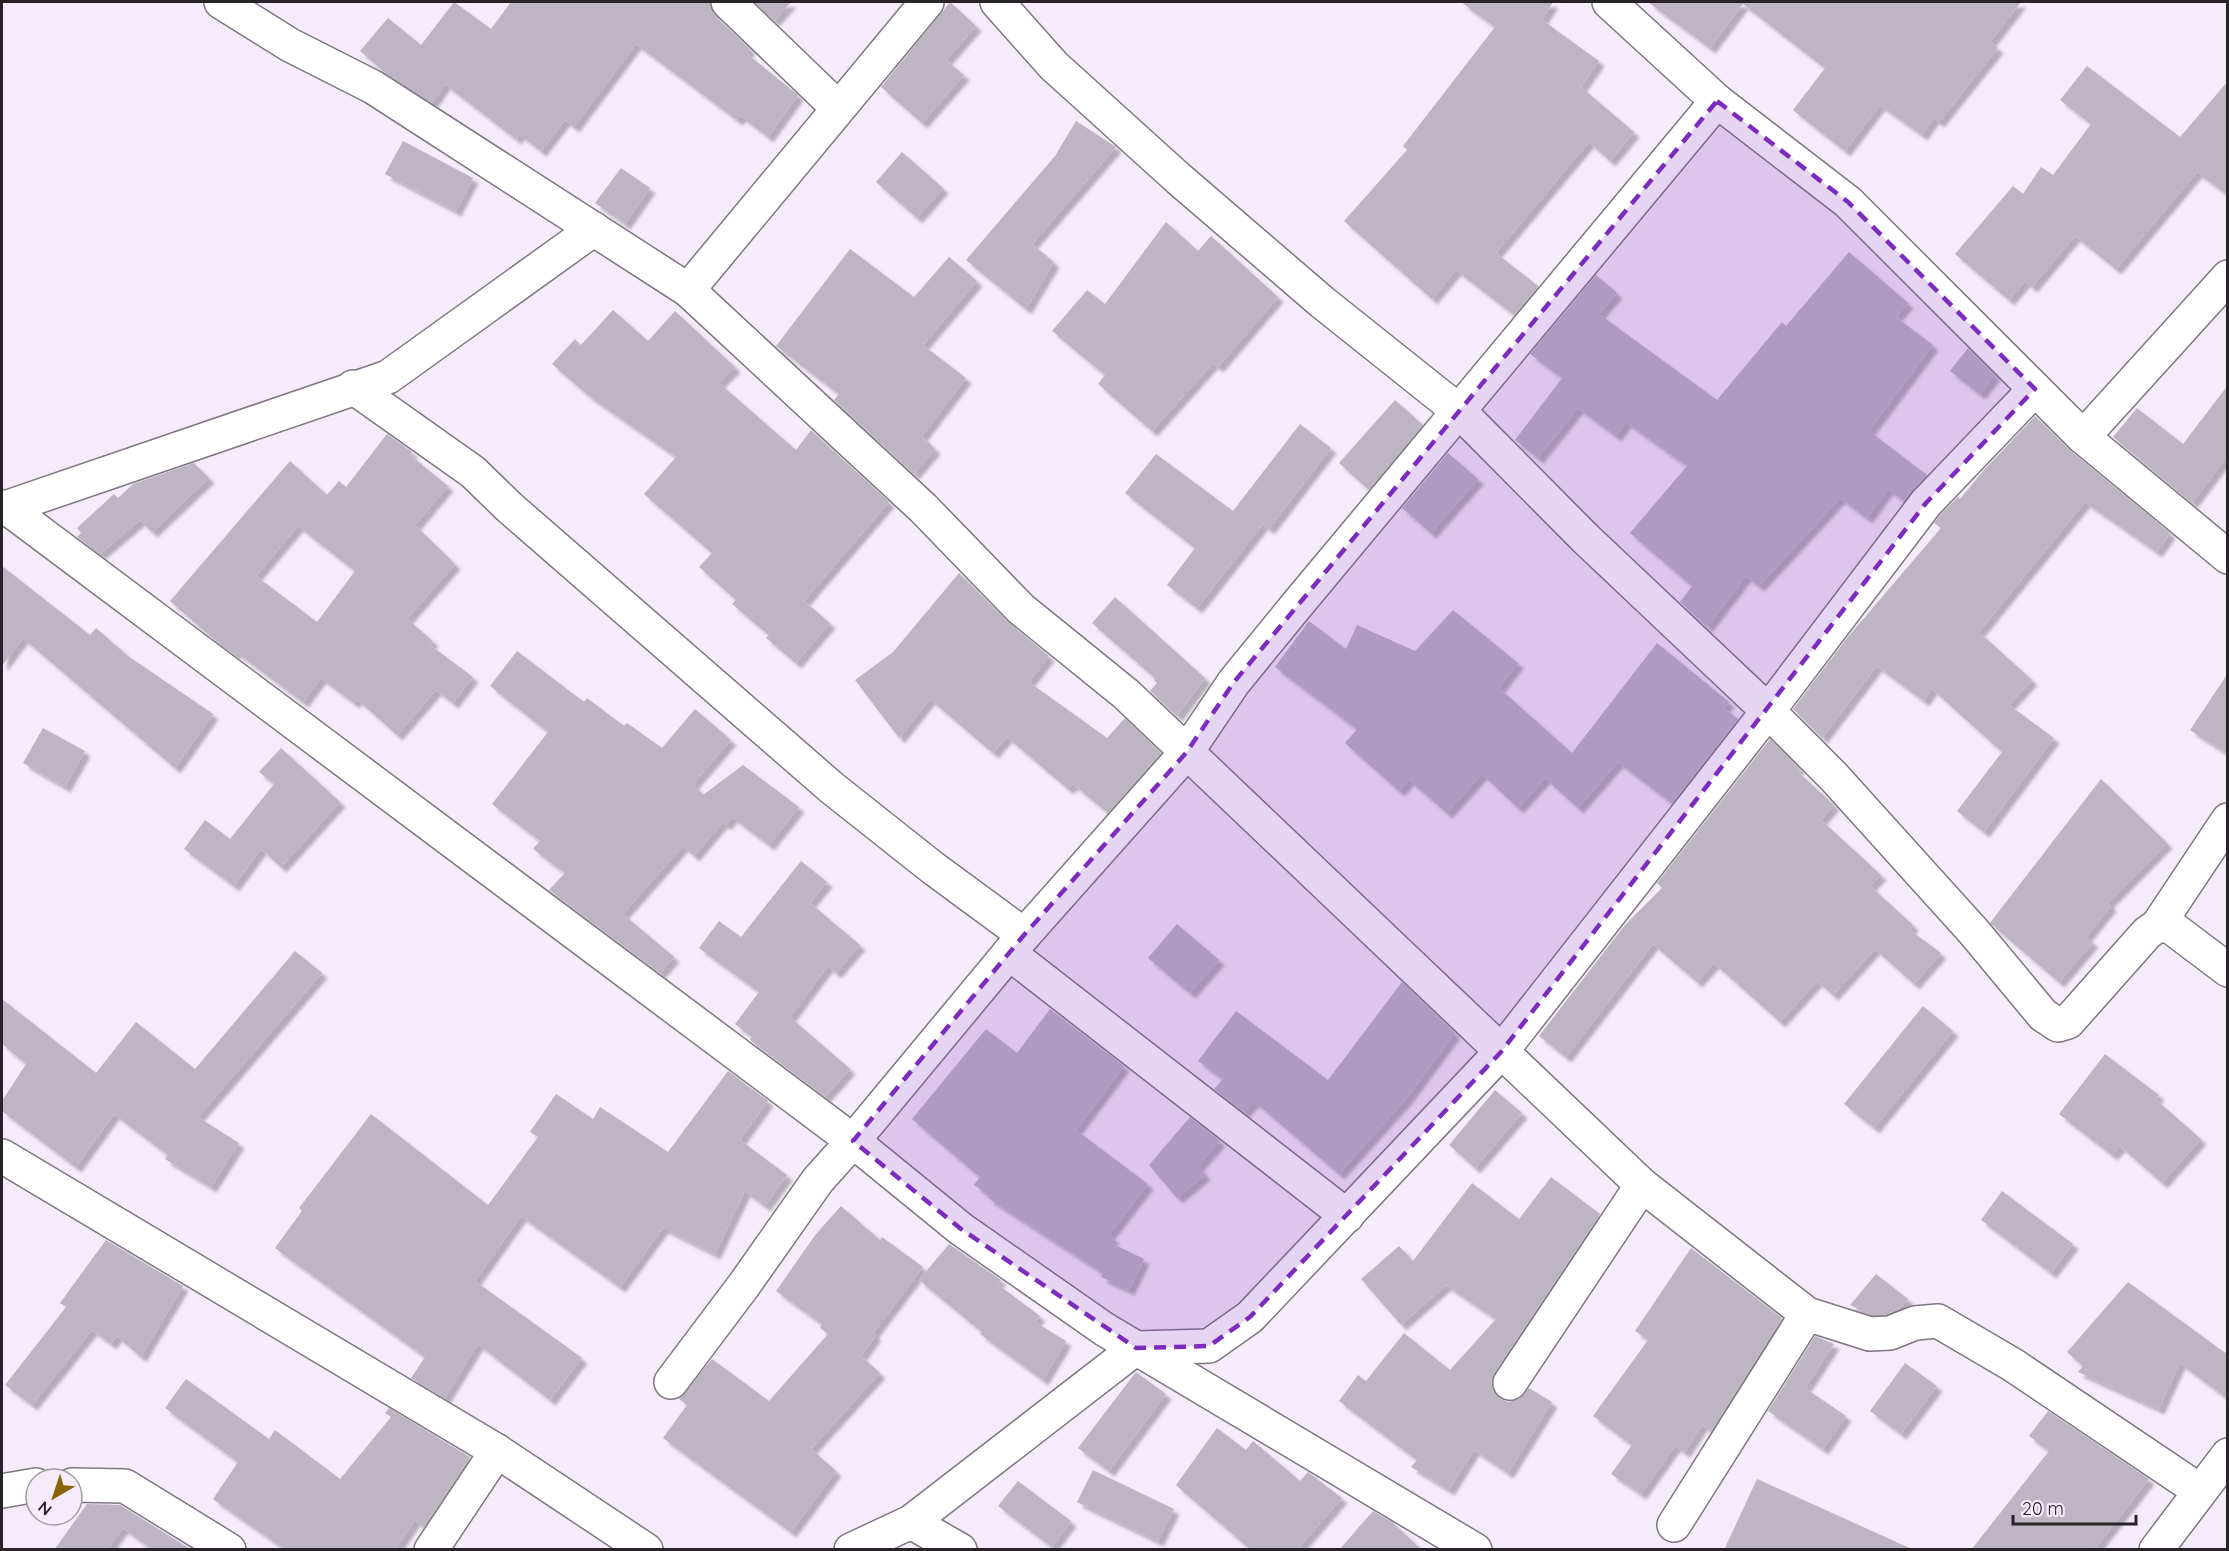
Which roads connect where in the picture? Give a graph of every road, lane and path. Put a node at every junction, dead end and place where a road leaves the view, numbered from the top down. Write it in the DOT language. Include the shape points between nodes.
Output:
graph roads {
  1 [pos="221,2"];
  2 [pos="728,2"];
  3 [pos="927,2"];
  4 [pos="997,2"];
  5 [pos="1609,2"];
  6 [pos="1717,101"];
  7 [pos="837,107"];
  8 [pos="594,229"];
  9 [pos="2228,277"];
  10 [pos="688,290"];
  11 [pos="353,387"];
  12 [pos="2035,389"];
  13 [pos="1460,412"];
  14 [pos="2083,437"];
  15 [pos="4,508"];
  16 [pos="2228,557"];
  17 [pos="1768,711"];
  18 [pos="1186,753"];
  19 [pos="2228,820"];
  20 [pos="2158,925"];
  21 [pos="1017,944"];
  22 [pos="2228,970"];
  23 [pos="1501,1052"];
  24 [pos="853,1141"];
  25 [pos="2,1156"];
  26 [pos="1642,1185"];
  27 [pos="1347,1216"];
  28 [pos="1807,1314"];
  29 [pos="1136,1348"];
  30 [pos="671,1382"];
  31 [pos="1510,1383"];
  32 [pos="497,1451"];
  33 [pos="2228,1455"];
  34 [pos="84,1485"];
  35 [pos="24,1487"];
  36 [pos="2,1491"];
  37 [pos="2200,1491"];
  38 [pos="911,1521"];
  39 [pos="1674,1525"];
  40 [pos="229,1550"];
  41 [pos="431,1550"];
  42 [pos="646,1550"];
  43 [pos="851,1550"];
  44 [pos="960,1550"];
  45 [pos="1475,1550"];
  46 [pos="2156,1550"];
  1 -- 8 [label="street" via="291,45 373,87"];
  2 -- 7 [label="street"];
  3 -- 7 [label="street"];
  4 -- 13 [label="street" via="1054,66 1179,179 1322,302"];
  5 -- 6 [label="street"];
  6 -- 12 [label="street" via="1848,202"];
  6 -- 13 [label="street"];
  7 -- 10 [label="street"];
  8 -- 10 [label="street"];
  8 -- 11 [label="street" via="388,377"];
  9 -- 14 [label="street"];
  10 -- 18 [label="street" via="922,508 1021,609 1126,694"];
  11 -- 15 [label="street"];
  11 -- 21 [label="street" via="473,472 778,743 933,868"];
  12 -- 14 [label="street"];
  12 -- 17 [label="street" via="1926,503"];
  13 -- 17 [label="street" via="1585,538"];
  13 -- 18 [label="street" via="1234,682"];
  14 -- 16 [label="street"];
  15 -- 24 [label="street"];
  17 -- 20 [label="street" via="1834,777 1974,932 2043,1016 2058,1025 2068,1022"];
  17 -- 23 [label="street"];
  18 -- 21 [label="street"];
  18 -- 23 [label="street"];
  19 -- 20 [label="street"];
  20 -- 22 [label="street" via="2171,927"];
  21 -- 24 [label="street"];
  21 -- 27 [label="street"];
  23 -- 26 [label="street"];
  23 -- 27 [label="street"];
  24 -- 29 [label="street" via="961,1229"];
  24 -- 30 [label="street" via="818,1180"];
  25 -- 32 [label="street"];
  26 -- 28 [label="street"];
  26 -- 31 [label="street"];
  27 -- 29 [label="street" via="1250,1317 1209,1346"];
  28 -- 37 [label="street" via="1870,1334 1938,1321 2013,1365"];
  28 -- 39 [label="street"];
  29 -- 38 [label="street"];
  29 -- 45 [label="street"];
  32 -- 41 [label="street"];
  32 -- 42 [label="street"];
  33 -- 37 [label="street"];
  34 -- 40 [label="street" via="124,1486"];
  35 -- 36 [label="street"];
  37 -- 46 [label="street"];
  38 -- 43 [label="street"];
  38 -- 44 [label="street"];
}
